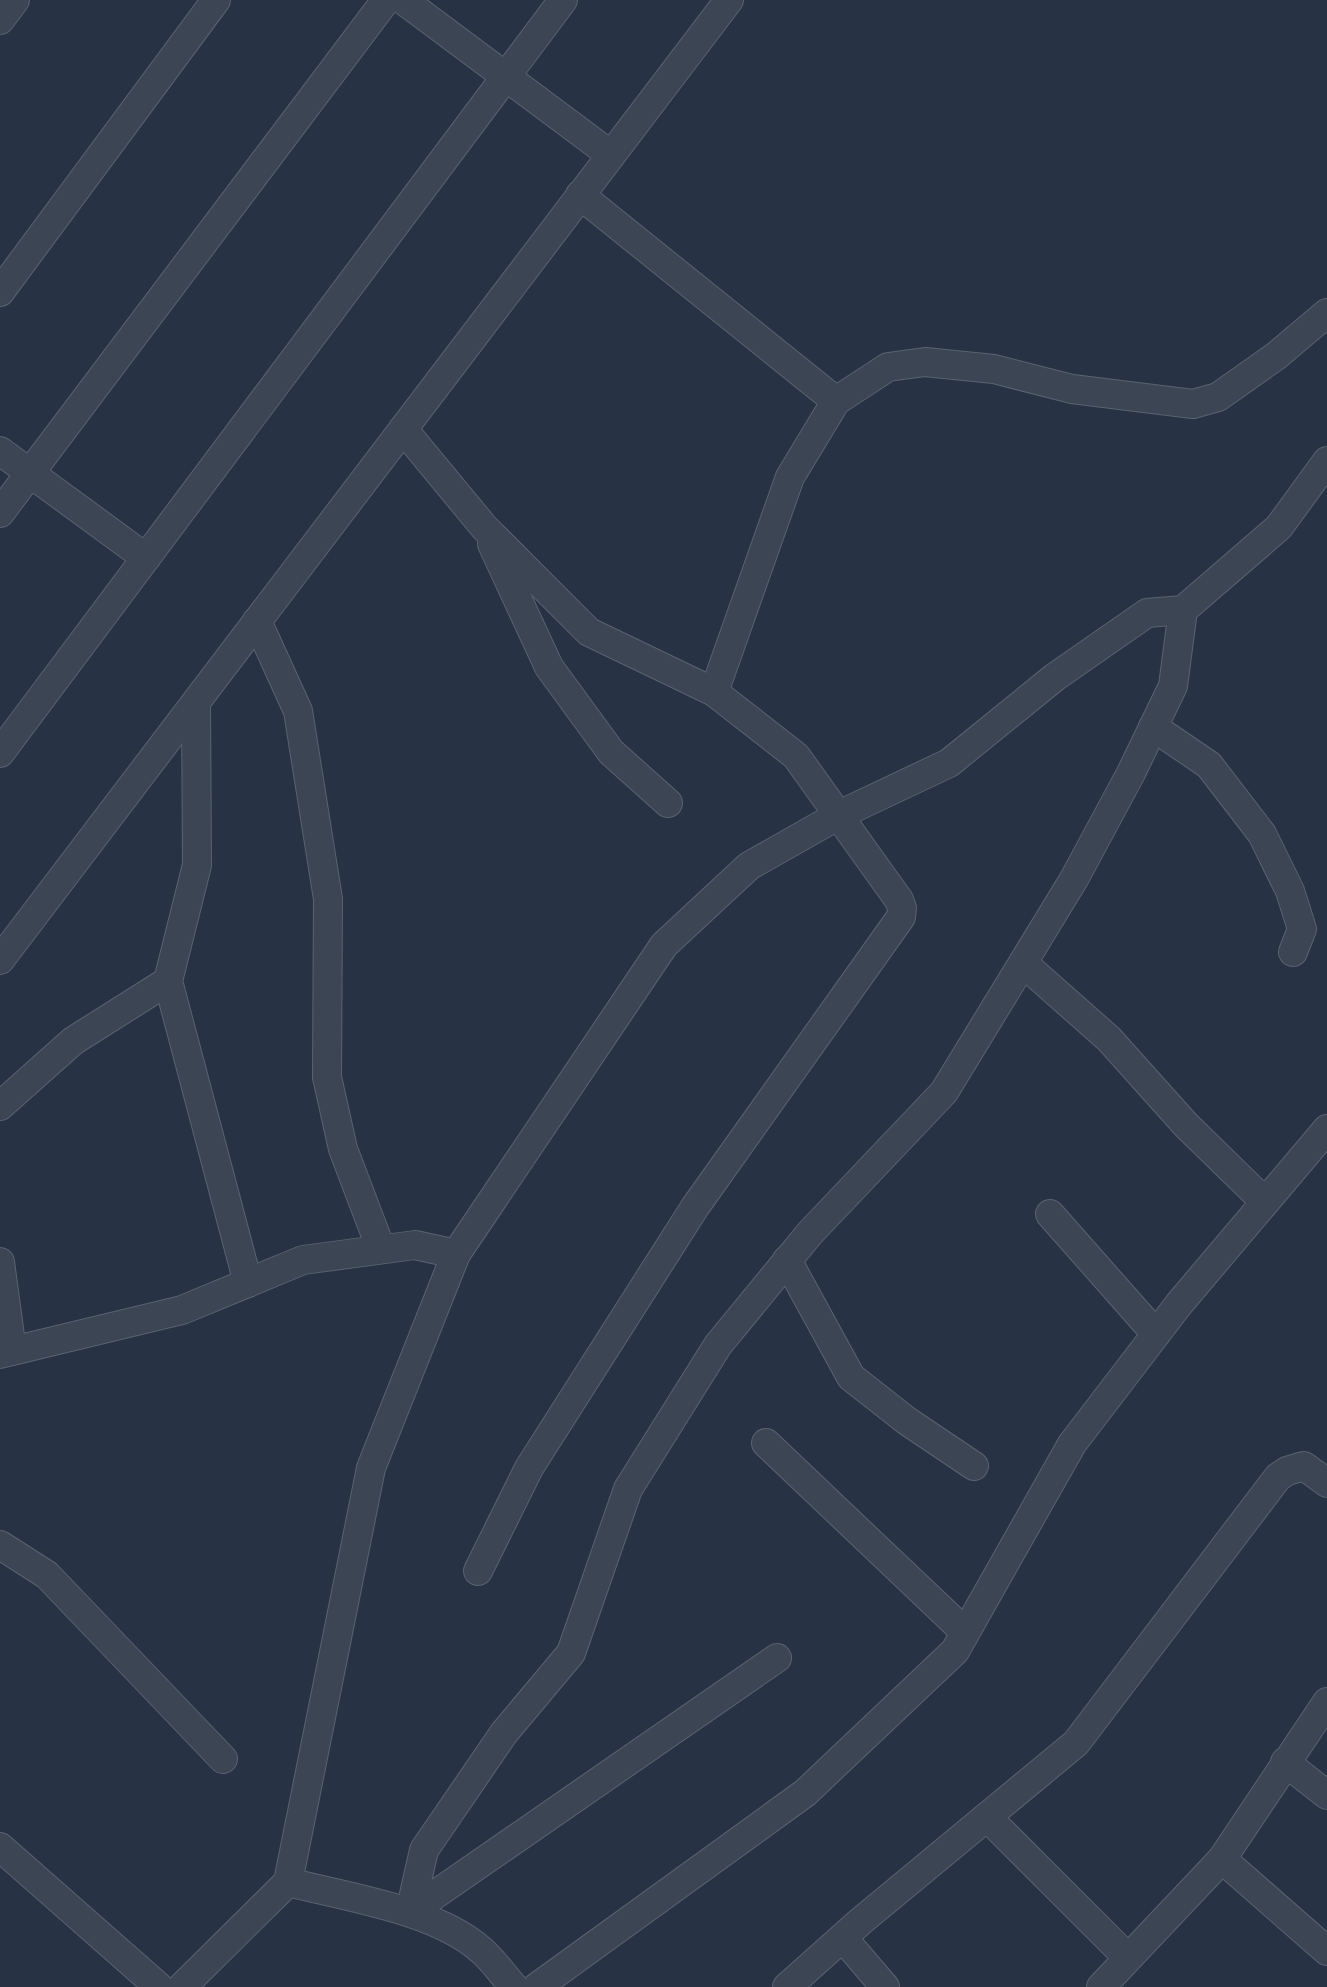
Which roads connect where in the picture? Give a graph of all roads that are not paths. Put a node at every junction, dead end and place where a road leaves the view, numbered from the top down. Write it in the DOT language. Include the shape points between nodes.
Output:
graph roads {
  1 [pos="15,0"];
  2 [pos="216,0"];
  3 [pos="386,0"];
  4 [pos="403,0"];
  5 [pos="563,0"];
  6 [pos="729,0"];
  7 [pos="0,20"];
  8 [pos="505,76"];
  9 [pos="611,155"];
  10 [pos="580,195"];
  11 [pos="0,292"];
  12 [pos="1327,313"];
  13 [pos="836,401"];
  14 [pos="403,429"];
  15 [pos="0,451"];
  16 [pos="1327,461"];
  17 [pos="30,472"];
  18 [pos="0,513"];
  19 [pos="484,527"];
  20 [pos="146,558"];
  21 [pos="1184,610"];
  22 [pos="257,621"];
  23 [pos="714,692"];
  24 [pos="196,703"];
  25 [pos="1153,727"];
  26 [pos="0,753"];
  27 [pos="668,803"];
  28 [pos="839,815"];
  29 [pos="1293,952"];
  30 [pos="0,960"];
  31 [pos="1022,963"];
  32 [pos="168,981"];
  33 [pos="0,1106"];
  34 [pos="1327,1129"];
  35 [pos="1265,1202"];
  36 [pos="1050,1214"];
  37 [pos="381,1249"];
  38 [pos="456,1254"];
  39 [pos="787,1260"];
  40 [pos="0,1262"];
  41 [pos="248,1283"];
  42 [pos="1156,1334"];
  43 [pos="6,1353"];
  44 [pos="766,1443"];
  45 [pos="974,1466"];
  46 [pos="1327,1483"];
  47 [pos="0,1545"];
  48 [pos="478,1571"];
  49 [pos="965,1632"];
  50 [pos="777,1658"];
  51 [pos="1327,1702"];
  52 [pos="223,1758"];
  53 [pos="1285,1762"];
  54 [pos="1327,1795"];
  55 [pos="987,1817"];
  56 [pos="0,1847"];
  57 [pos="1222,1859"];
  58 [pos="288,1882"];
  59 [pos="410,1912"];
  60 [pos="843,1938"];
  61 [pos="1327,1951"];
  62 [pos="1128,1958"];
  63 [pos="159,1987"];
  64 [pos="182,1987"];
  65 [pos="514,1987"];
  66 [pos="537,1987"];
  67 [pos="787,1987"];
  68 [pos="885,1987"];
  69 [pos="1101,1987"];
  1 -- 7 [label="street"];
  2 -- 11 [label="street"];
  3 -- 17 [label="street"];
  4 -- 8 [label="street"];
  5 -- 8 [label="street"];
  6 -- 9 [label="street"];
  8 -- 9 [label="street"];
  8 -- 20 [label="street"];
  9 -- 10 [label="street"];
  10 -- 13 [label="street"];
  10 -- 14 [label="street"];
  12 -- 13 [label="street" via="1276,356 1218,397 1193,404 1072,389 994,369 926,362 888,367"];
  13 -- 23 [label="street" via="790,476"];
  14 -- 19 [label="street"];
  14 -- 22 [label="street"];
  15 -- 17 [label="street"];
  16 -- 21 [label="street" via="1279,527"];
  17 -- 18 [label="street"];
  17 -- 20 [label="street"];
  19 -- 23 [label="street" via="589,632"];
  19 -- 27 [label="street" via="549,667 611,752"];
  20 -- 26 [label="street"];
  21 -- 25 [label="street" via="1173,686"];
  21 -- 28 [label="street" via="1147,613 1055,677 949,763"];
  22 -- 24 [label="street"];
  22 -- 37 [label="street" via="298,712 328,899 327,1077 343,1149"];
  23 -- 28 [label="street" via="796,756"];
  24 -- 30 [label="street"];
  24 -- 32 [label="street" via="197,865"];
  25 -- 29 [label="street" via="1209,765 1262,834 1290,891 1302,929"];
  25 -- 31 [label="street" via="1074,879"];
  28 -- 38 [label="street" via="749,866 664,945"];
  28 -- 48 [label="street" via="899,900 901,917 696,1207 529,1468"];
  31 -- 35 [label="street" via="1109,1039 1186,1125"];
  31 -- 39 [label="street" via="944,1092"];
  32 -- 33 [label="street" via="73,1041"];
  32 -- 41 [label="street"];
  34 -- 35 [label="street"];
  35 -- 42 [label="street"];
  36 -- 42 [label="street"];
  37 -- 38 [label="street" via="415,1245"];
  37 -- 41 [label="street" via="303,1260"];
  38 -- 58 [label="street" via="371,1468"];
  39 -- 45 [label="street" via="851,1377 907,1421"];
  39 -- 59 [label="street" via="718,1345 628,1488 570,1653 504,1733 424,1850"];
  40 -- 43 [label="street"];
  41 -- 43 [label="street" via="182,1310"];
  42 -- 49 [label="street" via="1072,1444"];
  44 -- 49 [label="street"];
  46 -- 55 [label="street" via="1304,1466 1278,1477 1076,1743"];
  47 -- 52 [label="street" via="47,1575"];
  49 -- 66 [label="street" via="955,1651 805,1793"];
  50 -- 59 [label="street"];
  51 -- 53 [label="street"];
  53 -- 54 [label="street"];
  53 -- 57 [label="street"];
  55 -- 60 [label="street"];
  55 -- 62 [label="street"];
  56 -- 63 [label="street"];
  57 -- 61 [label="street"];
  57 -- 62 [label="street"];
  58 -- 59 [label="street"];
  58 -- 64 [label="street"];
  59 -- 65 [label="street" via="450,1928 481,1950"];
  60 -- 67 [label="street"];
  60 -- 68 [label="street"];
  62 -- 69 [label="street"];
}
